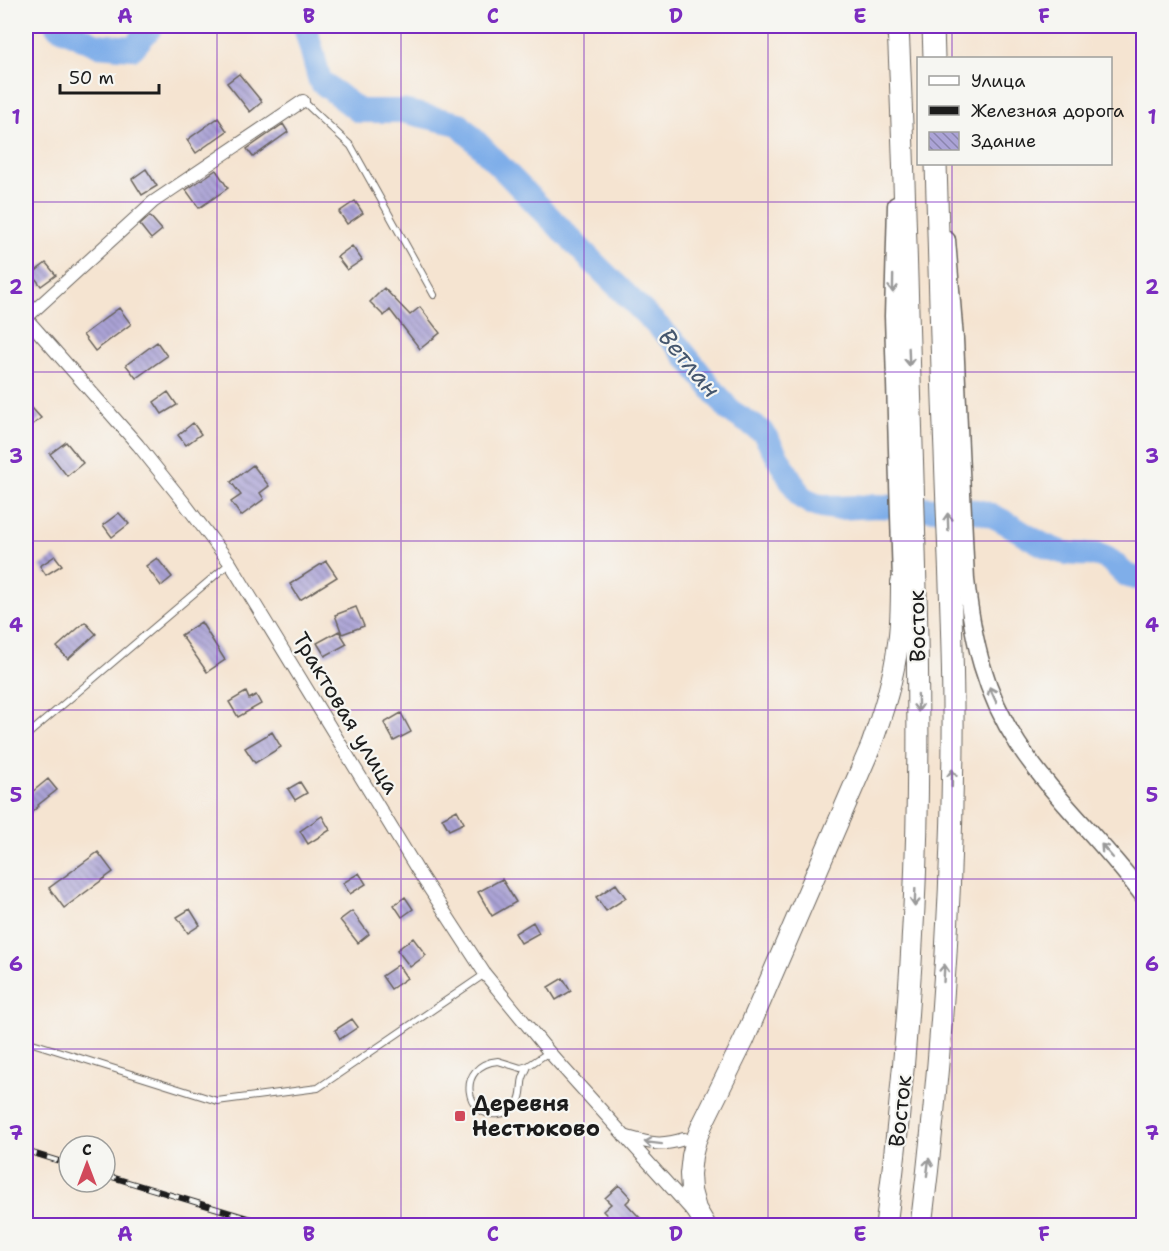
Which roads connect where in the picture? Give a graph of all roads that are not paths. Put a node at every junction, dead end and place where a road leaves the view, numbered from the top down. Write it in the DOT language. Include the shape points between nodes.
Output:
graph roads {
  1 [pos="898,26"];
  2 [pos="933,26"];
  3 [pos="933,57"];
  4 [pos="303,101"];
  5 [pos="936,165"];
  6 [pos="941,165"];
  7 [pos="434,295"];
  8 [pos="26,318"];
  9 [pos="952,448"];
  10 [pos="230,563"];
  11 [pos="958,580"];
  12 [pos="909,582"];
  13 [pos="26,736"];
  14 [pos="1143,897"];
  15 [pos="484,974"];
  16 [pos="26,1041"];
  17 [pos="549,1052"];
  18 [pos="528,1066"];
  19 [pos="623,1135"];
  20 [pos="684,1139"];
  21 [pos="705,1226"];
  22 [pos="886,1226"];
  23 [pos="921,1226"];
  1 -- 12 [label="highway, Восток, one-way"];
  2 -- 3 [label="highway"];
  4 -- 7 [label="lane" via="351,146"];
  4 -- 8 [label="street" via="153,202"];
  5 -- 9 [label="highway, Восток"];
  6 -- 9 [label="main road" via="954,330"];
  8 -- 10 [label="street, Трактовая улица" via="138,445"];
  11 -- 9 [label="highway, Восток, one-way"];
  10 -- 13 [label="lane"];
  10 -- 15 [label="street, Трактовая улица"];
  14 -- 11 [label="main road, one-way" via="1018,744 985,676"];
  23 -- 11 [label="highway, Восток, one-way" via="938,1064 948,906"];
  12 -- 21 [label="highway" via="893,672 871,746 744,1040 696,1140 691,1191"];
  12 -- 22 [label="highway, Восток, one-way" via="918,737 914,916 904,1065"];
  15 -- 16 [label="lane" via="318,1088 217,1101"];
  15 -- 17 [label="street, Трактовая улица"];
  17 -- 18 [label="lane"];
  17 -- 19 [label="street, Трактовая улица"];
  18 -- 18 [label="lane" via="498,1062 482,1065 469,1086 473,1102 487,1113 506,1113 519,1101"];
  20 -- 19 [label="street, one-way" via="650,1144"];
  19 -- 21 [label="street, Трактовая улица"];
}
